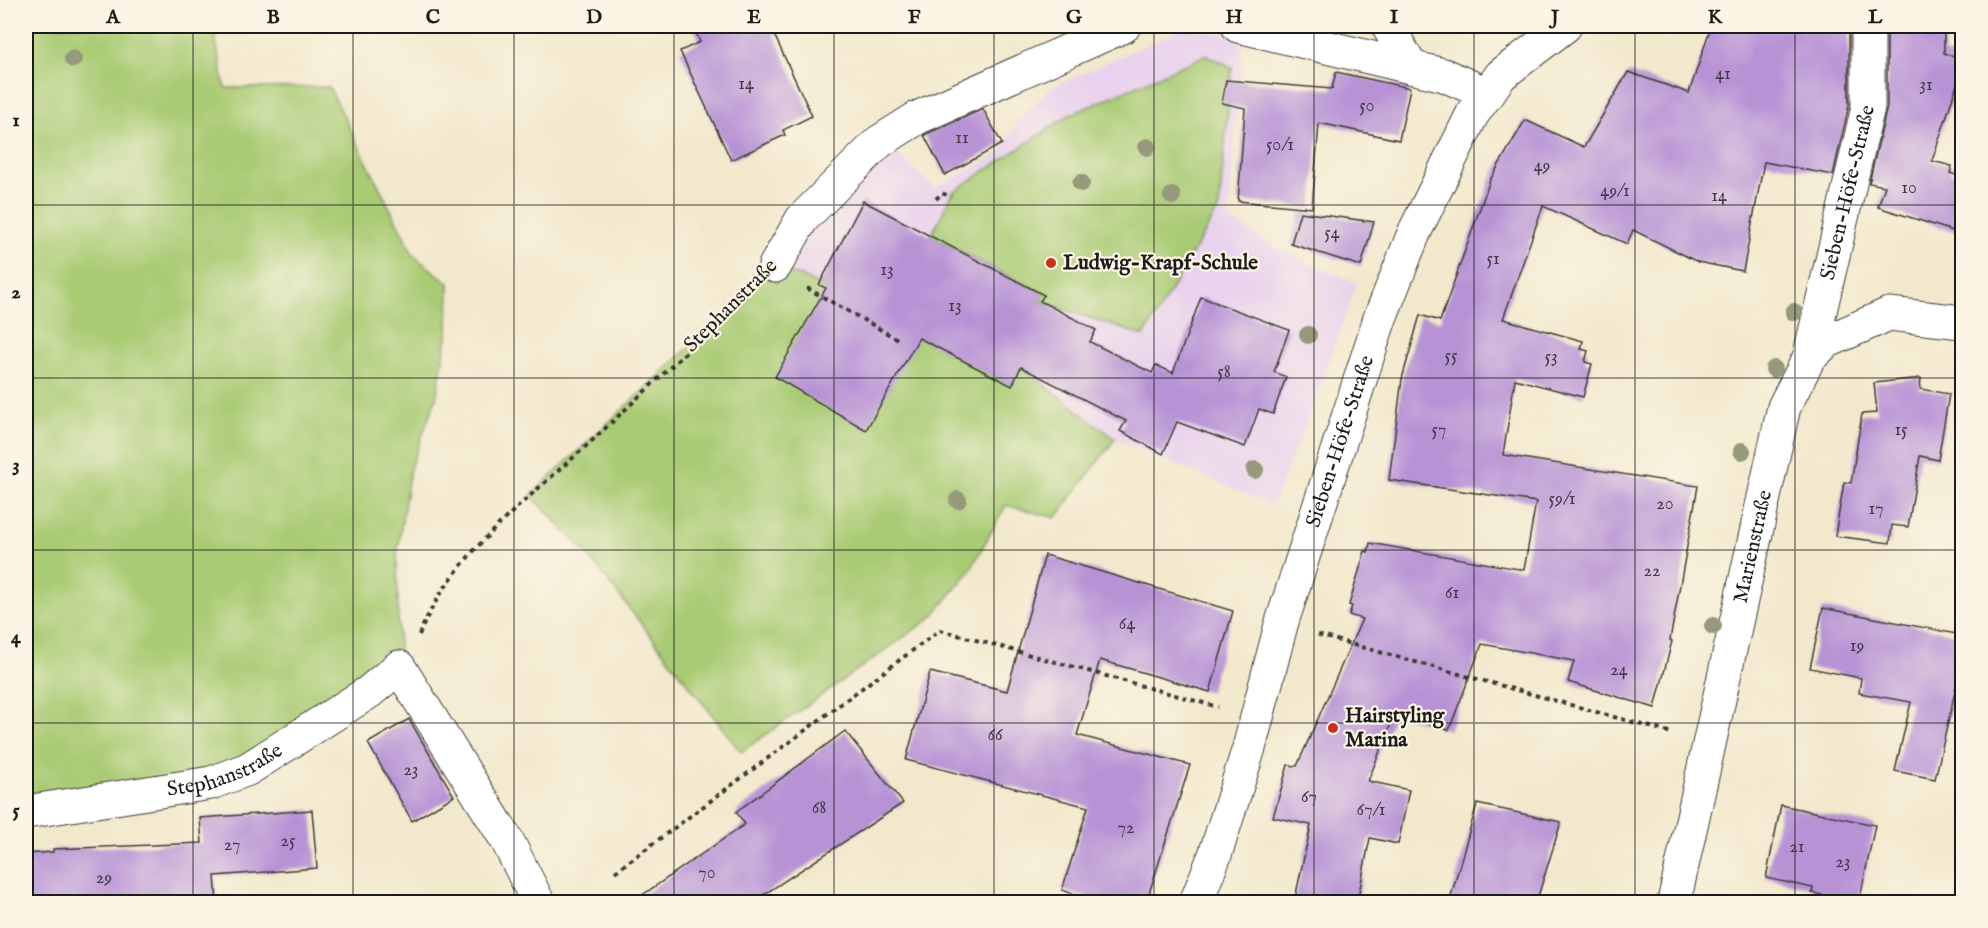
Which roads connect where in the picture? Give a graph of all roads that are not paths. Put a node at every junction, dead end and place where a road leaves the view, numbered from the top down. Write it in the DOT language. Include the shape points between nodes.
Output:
graph roads {
  1 [pos="1124,26"];
  2 [pos="1238,26"];
  3 [pos="1388,26"];
  4 [pos="1565,26"];
  5 [pos="1868,26"];
  6 [pos="1411,67"];
  7 [pos="1488,94"];
  8 [pos="773,268"];
  9 [pos="1962,322"];
  10 [pos="1809,358"];
  11 [pos="26,812"];
  12 [pos="538,903"];
  13 [pos="1196,903"];
  14 [pos="1674,903"];
  1 -- 8 [label="street, Stephanstraße" via="937,109 879,142 802,219"];
  2 -- 6 [label="street"];
  3 -- 6 [label="street"];
  4 -- 7 [label="street, Sieben-Höfe-Straße" via="1501,75"];
  5 -- 10 [label="street, Sieben-Höfe-Straße" via="1868,107"];
  6 -- 7 [label="street" via="1444,75"];
  7 -- 13 [label="street, Sieben-Höfe-Straße" via="1447,162 1380,318 1281,626 1249,748"];
  9 -- 10 [label="street, Marienstraße" via="1889,314 1826,342"];
  10 -- 14 [label="street, Marienstraße" via="1784,407"];
  11 -- 12 [label="street, Stephanstraße" via="211,783 248,769 369,692 399,667 508,842"];
}
